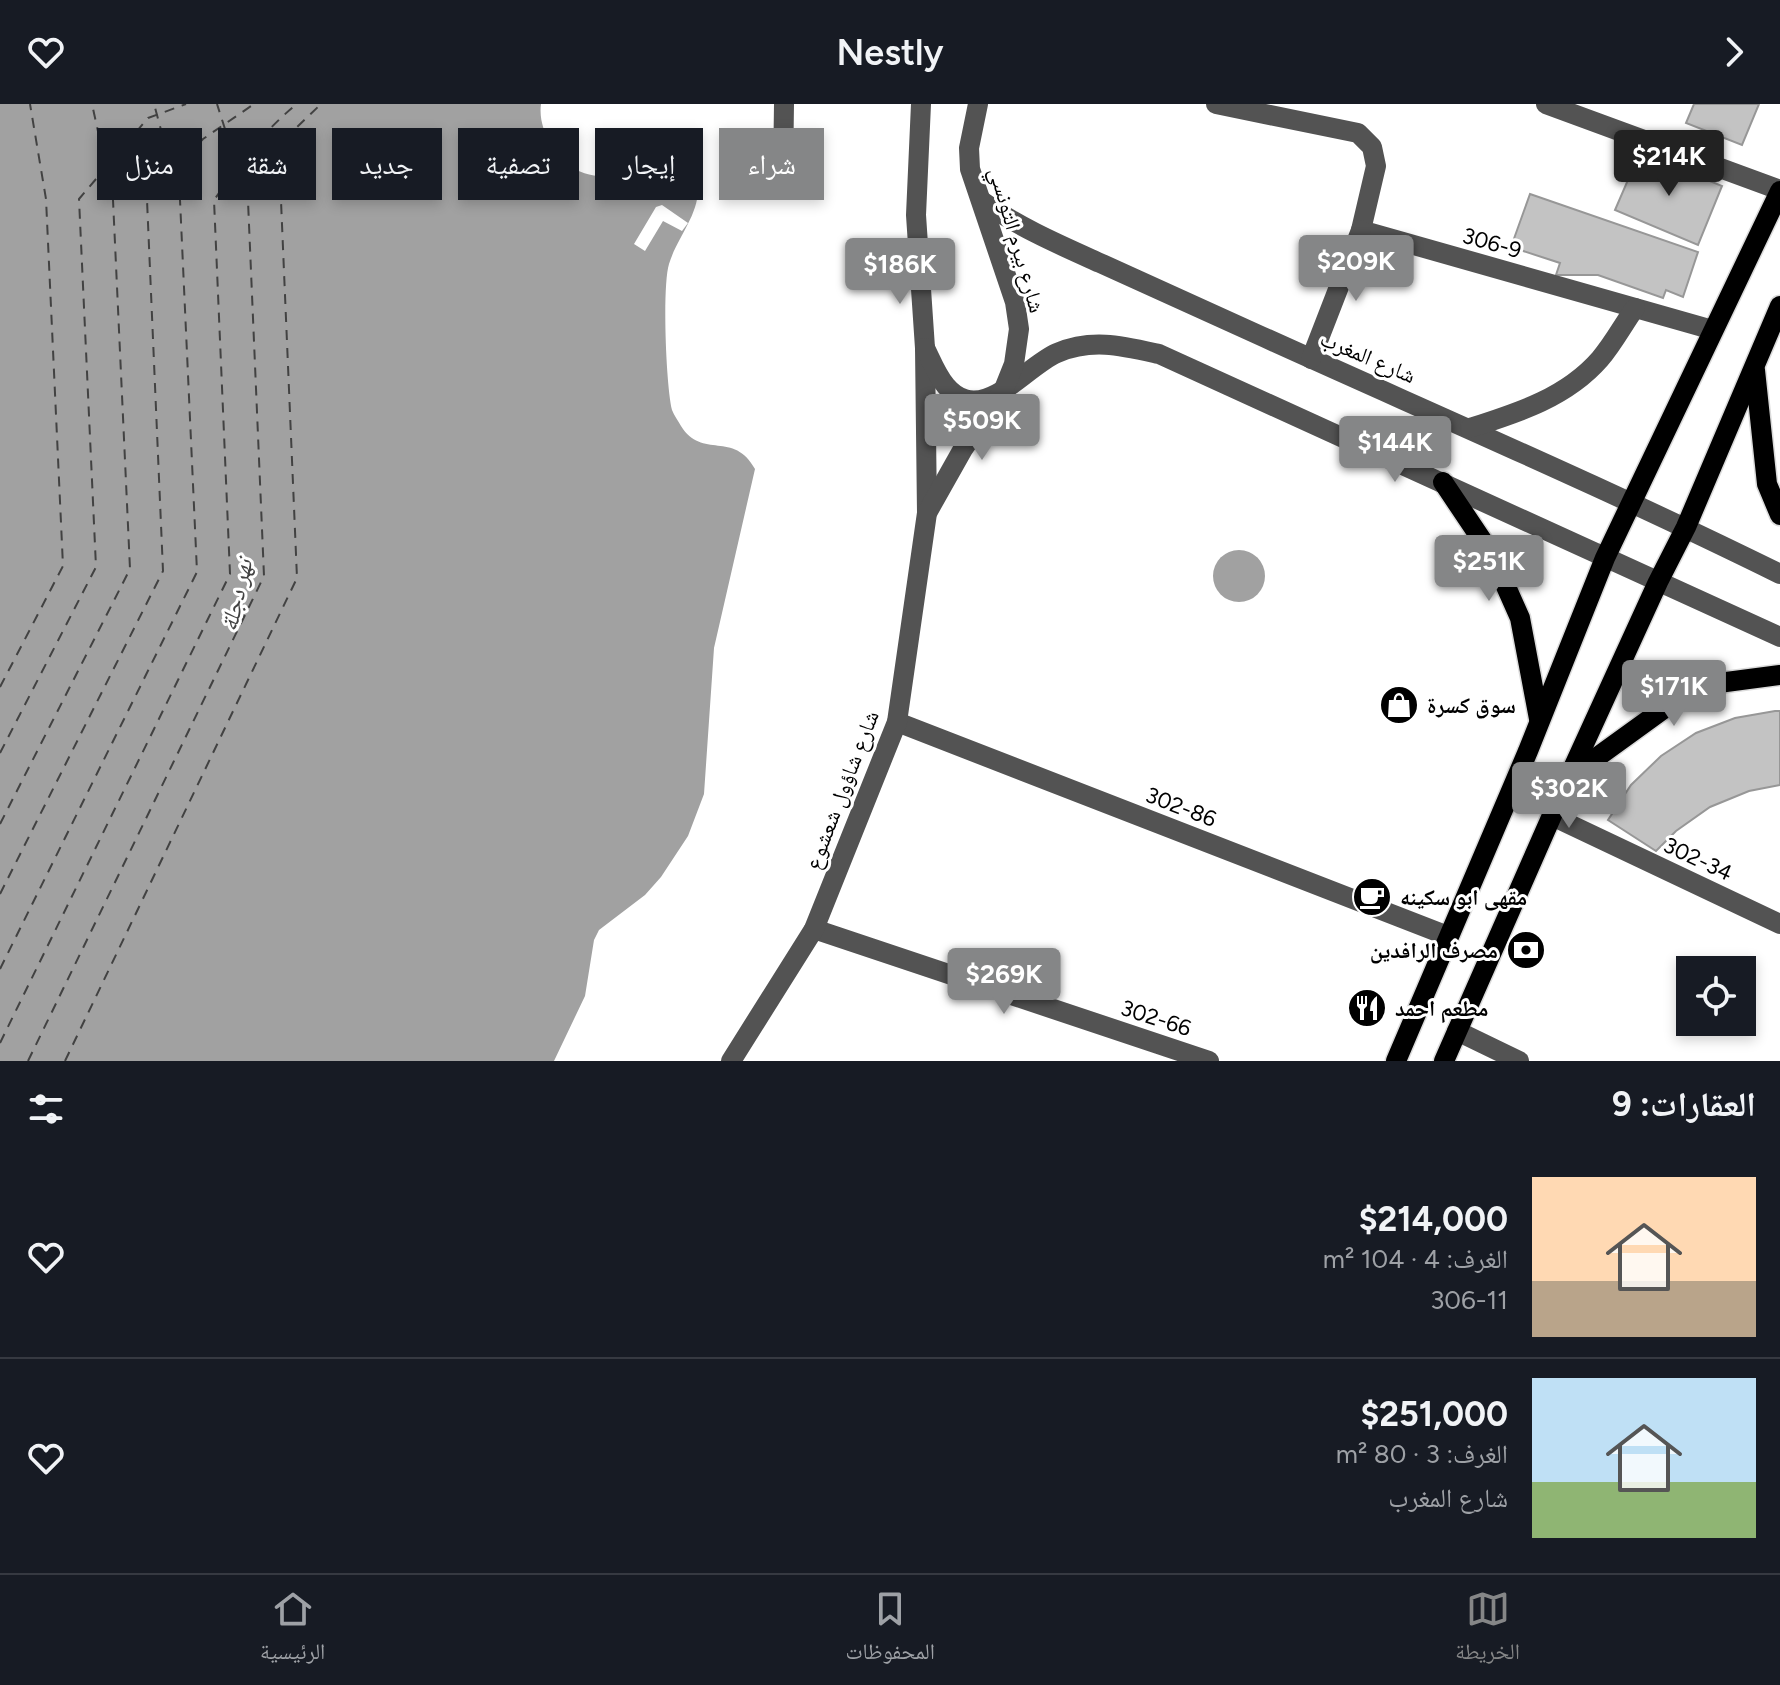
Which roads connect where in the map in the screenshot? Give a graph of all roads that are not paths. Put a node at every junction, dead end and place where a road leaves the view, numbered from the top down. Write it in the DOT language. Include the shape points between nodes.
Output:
graph roads {
  1 [pos="784,104"];
  2 [pos="921,104"];
  3 [pos="978,104"];
  4 [pos="1216,104"];
  5 [pos="1546,104"];
  6 [pos="784,128"];
  7 [pos="1780,190"];
  8 [pos="982,201"];
  9 [pos="1361,230"];
  10 [pos="1780,306"];
  11 [pos="1635,308"];
  12 [pos="1713,330"];
  13 [pos="925,348"];
  14 [pos="1311,359"];
  15 [pos="1755,365"];
  16 [pos="1004,389"];
  17 [pos="1470,428"];
  18 [pos="1443,482"];
  19 [pos="1630,503"];
  20 [pos="927,513"];
  21 [pos="1780,515"];
  22 [pos="1686,527"];
  23 [pos="1605,558"];
  24 [pos="1780,574"];
  25 [pos="1658,582"];
  26 [pos="1780,637"];
  27 [pos="1780,675"];
  28 [pos="1540,721"];
  29 [pos="897,722"];
  30 [pos="1568,779"];
  31 [pos="1552,816"];
  32 [pos="1780,924"];
  33 [pos="814,929"];
  34 [pos="1448,936"];
  35 [pos="1457,1031"];
  36 [pos="731,1061"];
  37 [pos="1209,1061"];
  38 [pos="1396,1061"];
  39 [pos="1444,1061"];
  40 [pos="1519,1061"];
  1 -- 6 [label="street"];
  2 -- 13 [label="street" via="916,215"];
  3 -- 8 [label="street, شارع بيرم التونسي" via="969,148 970,169"];
  4 -- 9 [label="street" via="1358,133 1372,147 1376,166"];
  5 -- 7 [label="street"];
  7 -- 12 [label="main road"];
  8 -- 14 [label="street, شارع المغرب" via="1059,245"];
  8 -- 16 [label="street, شارع بيرم التونسي" via="1008,276 1019,329"];
  9 -- 11 [label="street, 306-9"];
  9 -- 14 [label="street"];
  10 -- 15 [label="main road"];
  11 -- 12 [label="street, 306-9"];
  11 -- 17 [label="street" via="1582,377 1522,412"];
  12 -- 19 [label="main road"];
  13 -- 16 [label="street" via="945,386 956,394 981,400"];
  13 -- 20 [label="street"];
  14 -- 17 [label="street, شارع المغرب"];
  15 -- 21 [label="main road" via="1767,484"];
  15 -- 22 [label="main road"];
  16 -- 18 [label="street" via="1057,352 1113,343 1159,354"];
  16 -- 20 [label="street, شارع شاؤول شعشوع"];
  17 -- 19 [label="street, شارع المغرب"];
  18 -- 23 [label="street"];
  18 -- 28 [label="main road" via="1492,555 1520,618"];
  19 -- 22 [label="street, شارع المغرب"];
  19 -- 23 [label="main road"];
  20 -- 29 [label="street, شارع شاؤول شعشوع"];
  22 -- 24 [label="street, شارع المغرب"];
  22 -- 25 [label="main road"];
  23 -- 25 [label="street"];
  23 -- 28 [label="main road"];
  25 -- 26 [label="street"];
  25 -- 30 [label="main road"];
  27 -- 30 [label="main road" via="1711,684 1683,695"];
  28 -- 34 [label="main road"];
  29 -- 33 [label="street, شارع شاؤول شعشوع"];
  29 -- 34 [label="street, 302-86"];
  30 -- 31 [label="main road"];
  31 -- 32 [label="street, 302-34"];
  31 -- 35 [label="main road"];
  33 -- 36 [label="street, شارع شاؤول شعشوع"];
  33 -- 37 [label="street, 302-66"];
  34 -- 38 [label="main road"];
  35 -- 39 [label="main road"];
  35 -- 40 [label="street"];
}
